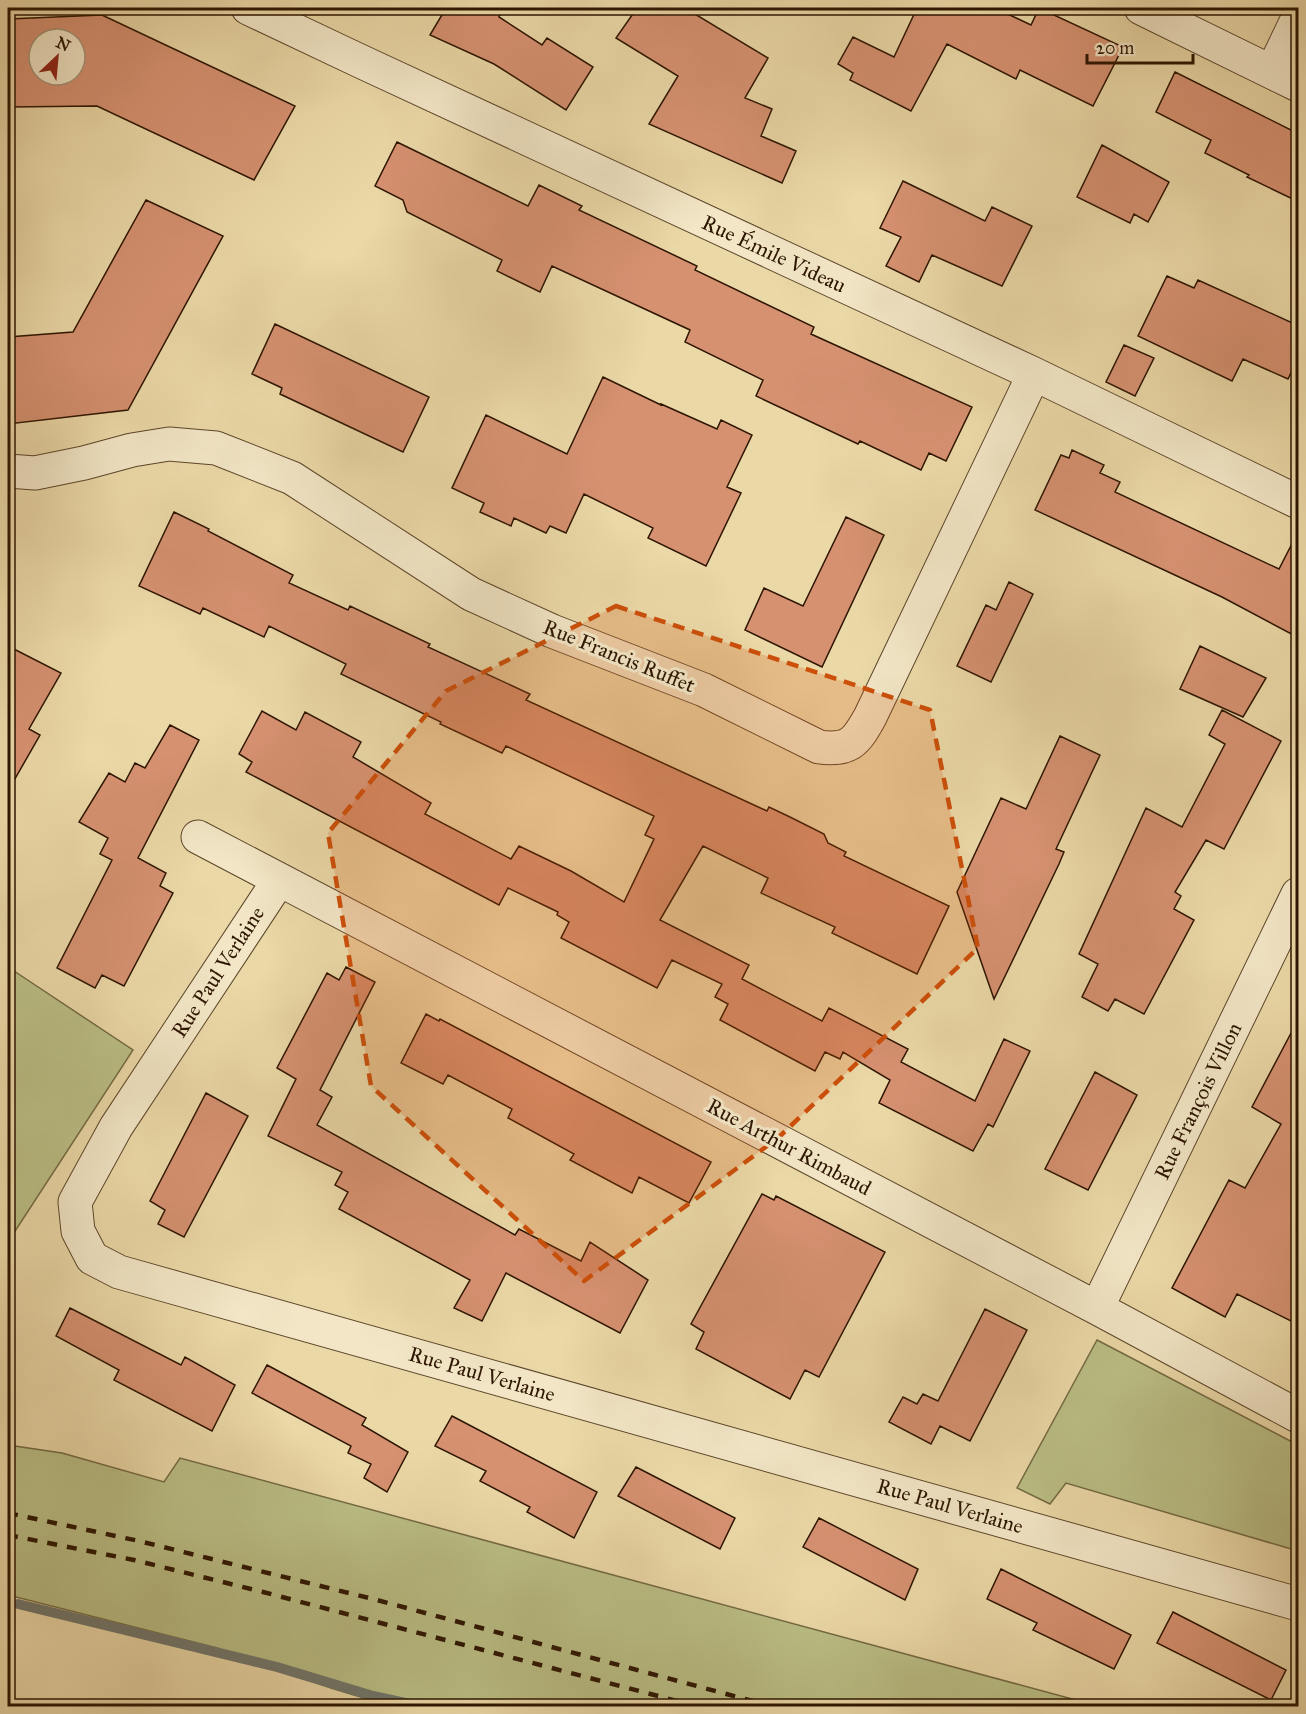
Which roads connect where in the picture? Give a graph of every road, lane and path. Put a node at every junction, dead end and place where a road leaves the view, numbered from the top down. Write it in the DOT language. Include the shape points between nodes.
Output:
graph roads {
  1 [pos="249,8"];
  2 [pos="1141,8"];
  3 [pos="1299,18"];
  4 [pos="1285,78"];
  5 [pos="1034,374"];
  6 [pos="8,471"];
  7 [pos="1299,502"];
  8 [pos="198,837"];
  9 [pos="279,880"];
  10 [pos="1299,894"];
  11 [pos="1097,1308"];
  12 [pos="1299,1416"];
  13 [pos="1299,1604"];
  1 -- 5 [label="street, Rue Émile Videau"];
  2 -- 4 [label="street"];
  3 -- 4 [label="street"];
  5 -- 6 [label="street, Rue Francis Ruffet" via="870,717 848,747 835,749 819,747 704,690 552,631 471,594 292,478 216,448 169,444 35,473"];
  5 -- 7 [label="street, Rue Émile Videau"];
  8 -- 9 [label="street, Rue Arthur Rimbaud"];
  9 -- 11 [label="street, Rue Arthur Rimbaud"];
  9 -- 13 [label="street, Rue Paul Verlaine" via="116,1127 75,1202 78,1231 92,1258 119,1272"];
  10 -- 11 [label="street, Rue François Villon"];
  11 -- 12 [label="street, Rue Arthur Rimbaud"];
}
